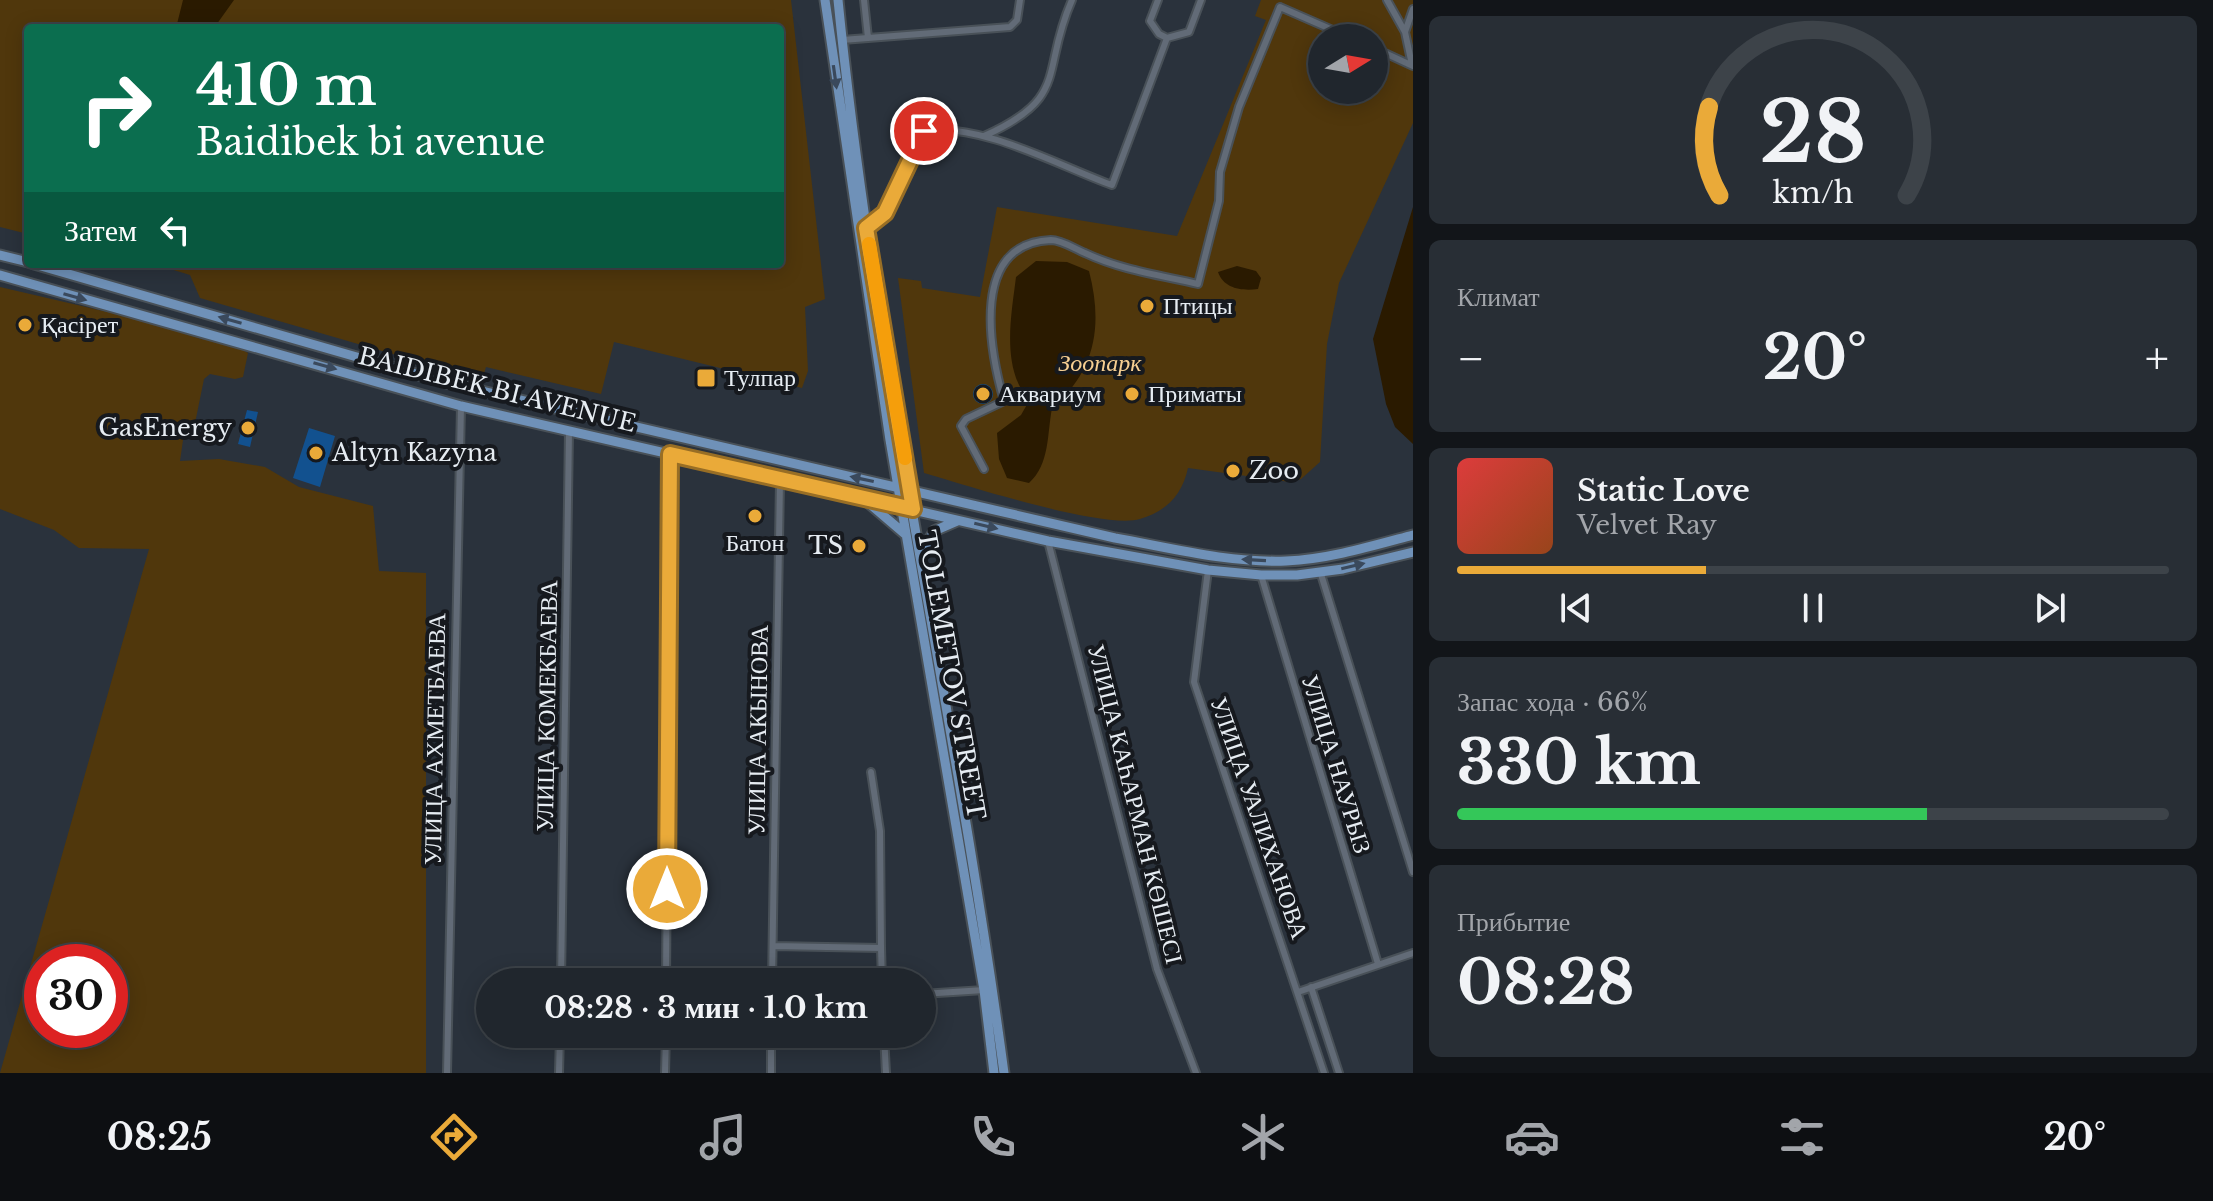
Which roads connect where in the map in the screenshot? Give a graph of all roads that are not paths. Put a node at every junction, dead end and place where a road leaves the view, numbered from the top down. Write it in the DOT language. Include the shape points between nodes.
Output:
graph roads {
  1 [pos="825,0"];
  2 [pos="838,0"];
  3 [pos="864,0"];
  4 [pos="1020,0"];
  5 [pos="1072,0"];
  6 [pos="1158,0"];
  7 [pos="1201,0"];
  8 [pos="1387,0"];
  9 [pos="1413,9"];
  10 [pos="1319,24"];
  11 [pos="1409,34"];
  12 [pos="868,38"];
  13 [pos="1167,38"];
  14 [pos="842,40"];
  15 [pos="1388,55"];
  16 [pos="1412,66"];
  17 [pos="984,136"];
  18 [pos="866,228"];
  19 [pos="0,255"];
  20 [pos="24,261"];
  21 [pos="48,268"];
  22 [pos="0,275"];
  23 [pos="461,406"];
  24 [pos="569,431"];
  25 [pos="721,446"];
  26 [pos="670,454"];
  27 [pos="718,465"];
  28 [pos="984,469"];
  29 [pos="780,480"];
  30 [pos="898,486"];
  31 [pos="910,489"];
  32 [pos="861,497"];
  33 [pos="901,506"];
  34 [pos="913,509"];
  35 [pos="959,520"];
  36 [pos="906,535"];
  37 [pos="1413,535"];
  38 [pos="1048,541"];
  39 [pos="1413,552"];
  40 [pos="921,555"];
  41 [pos="1208,570"];
  42 [pos="1320,571"];
  43 [pos="1261,575"];
  44 [pos="871,772"];
  45 [pos="1413,872"];
  46 [pos="773,946"];
  47 [pos="881,948"];
  48 [pos="1413,953"];
  49 [pos="1378,964"];
  50 [pos="561,968"];
  51 [pos="666,968"];
  52 [pos="772,968"];
  53 [pos="882,968"];
  54 [pos="1311,987"];
  55 [pos="984,990"];
  56 [pos="1298,992"];
  57 [pos="936,993"];
  58 [pos="560,1048"];
  59 [pos="666,1048"];
  60 [pos="771,1048"];
  61 [pos="885,1048"];
  62 [pos="447,1073"];
  63 [pos="559,1073"];
  64 [pos="665,1073"];
  65 [pos="771,1073"];
  66 [pos="886,1073"];
  67 [pos="994,1073"];
  68 [pos="1004,1073"];
  69 [pos="1196,1073"];
  70 [pos="1324,1073"];
  71 [pos="1339,1073"];
  1 -- 30 [label="main road, TOLEMETOV STREET, one-way"];
  2 -- 14 [label="main road, TOLEMETOV STREET"];
  3 -- 12 [label="street"];
  4 -- 12 [label="street" via="1017,20 1010,27"];
  5 -- 17 [label="street" via="1040,100 1028,113"];
  6 -- 13 [label="street" via="1150,21"];
  7 -- 13 [label="street" via="1189,32"];
  8 -- 11 [label="street"];
  9 -- 11 [label="street"];
  10 -- 28 [label="street" via="1280,7 1223,159 1219,201 1198,284 1106,263 1054,239 1023,245 1000,265 988,326 1004,401 961,426"];
  11 -- 16 [label="street"];
  12 -- 14 [label="street"];
  13 -- 17 [label="street" via="1112,185"];
  14 -- 18 [label="main road, TOLEMETOV STREET"];
  15 -- 16 [label="street"];
  17 -- 18 [label="street" via="941,128 924,131 885,213"];
  18 -- 31 [label="main road, TOLEMETOV STREET"];
  19 -- 20 [label="main road"];
  25 -- 21 [label="main road, BAIDIBEK BI AVENUE, one-way" via="447,383"];
  22 -- 23 [label="main road, BAIDIBEK BI AVENUE, one-way"];
  23 -- 24 [label="main road, BAIDIBEK BI AVENUE"];
  23 -- 62 [label="street, УЛИЦА АХМЕТБАЕВА"];
  24 -- 26 [label="main road, BAIDIBEK BI AVENUE"];
  24 -- 50 [label="street, УЛИЦА КОМЕКБАЕВА"];
  25 -- 27 [label="main road"];
  30 -- 25 [label="main road, BAIDIBEK BI AVENUE, one-way"];
  26 -- 27 [label="main road, BAIDIBEK BI AVENUE"];
  26 -- 51 [label="street"];
  27 -- 29 [label="main road, BAIDIBEK BI AVENUE"];
  29 -- 32 [label="main road, BAIDIBEK BI AVENUE"];
  29 -- 46 [label="street, УЛИЦА АКЫНОВА"];
  30 -- 31 [label="main road, BAIDIBEK BI AVENUE"];
  30 -- 33 [label="main road, TOLEMETOV STREET"];
  31 -- 34 [label="main road, TOLEMETOV STREET"];
  37 -- 31 [label="main road, BAIDIBEK BI AVENUE, one-way" via="1296,560 1225,558 1115,538"];
  32 -- 33 [label="main road, BAIDIBEK BI AVENUE"];
  32 -- 36 [label="main road"];
  33 -- 34 [label="main road, BAIDIBEK BI AVENUE"];
  33 -- 36 [label="main road, TOLEMETOV STREET"];
  34 -- 35 [label="main road, BAIDIBEK BI AVENUE"];
  34 -- 40 [label="main road, TOLEMETOV STREET"];
  35 -- 38 [label="main road, BAIDIBEK BI AVENUE, one-way"];
  35 -- 40 [label="main road" via="934,531"];
  36 -- 55 [label="main road, TOLEMETOV STREET"];
  38 -- 41 [label="main road, BAIDIBEK BI AVENUE"];
  38 -- 69 [label="street, УЛИЦА КАҺАРМАН КӨШЕСІ" via="1157,969"];
  42 -- 39 [label="main road, BAIDIBEK BI AVENUE, one-way"];
  40 -- 68 [label="main road, TOLEMETOV STREET"];
  41 -- 43 [label="main road, BAIDIBEK BI AVENUE"];
  41 -- 56 [label="street, УЛИЦА УАЛИХАНОВА" via="1194,682"];
  42 -- 43 [label="main road, BAIDIBEK BI AVENUE"];
  42 -- 45 [label="street"];
  43 -- 49 [label="street, УЛИЦА НАУРЫЗ"];
  44 -- 47 [label="street" via="880,831"];
  46 -- 47 [label="street"];
  46 -- 52 [label="street, УЛИЦА АКЫНОВА"];
  47 -- 53 [label="street"];
  48 -- 49 [label="street"];
  49 -- 54 [label="street"];
  54 -- 56 [label="street"];
  54 -- 71 [label="street"];
  55 -- 57 [label="street"];
  55 -- 67 [label="main road, TOLEMETOV STREET"];
  56 -- 70 [label="street, УЛИЦА УАЛИХАНОВА"];
  58 -- 63 [label="street"];
  59 -- 64 [label="street"];
  60 -- 65 [label="street"];
  61 -- 66 [label="street"];
}
